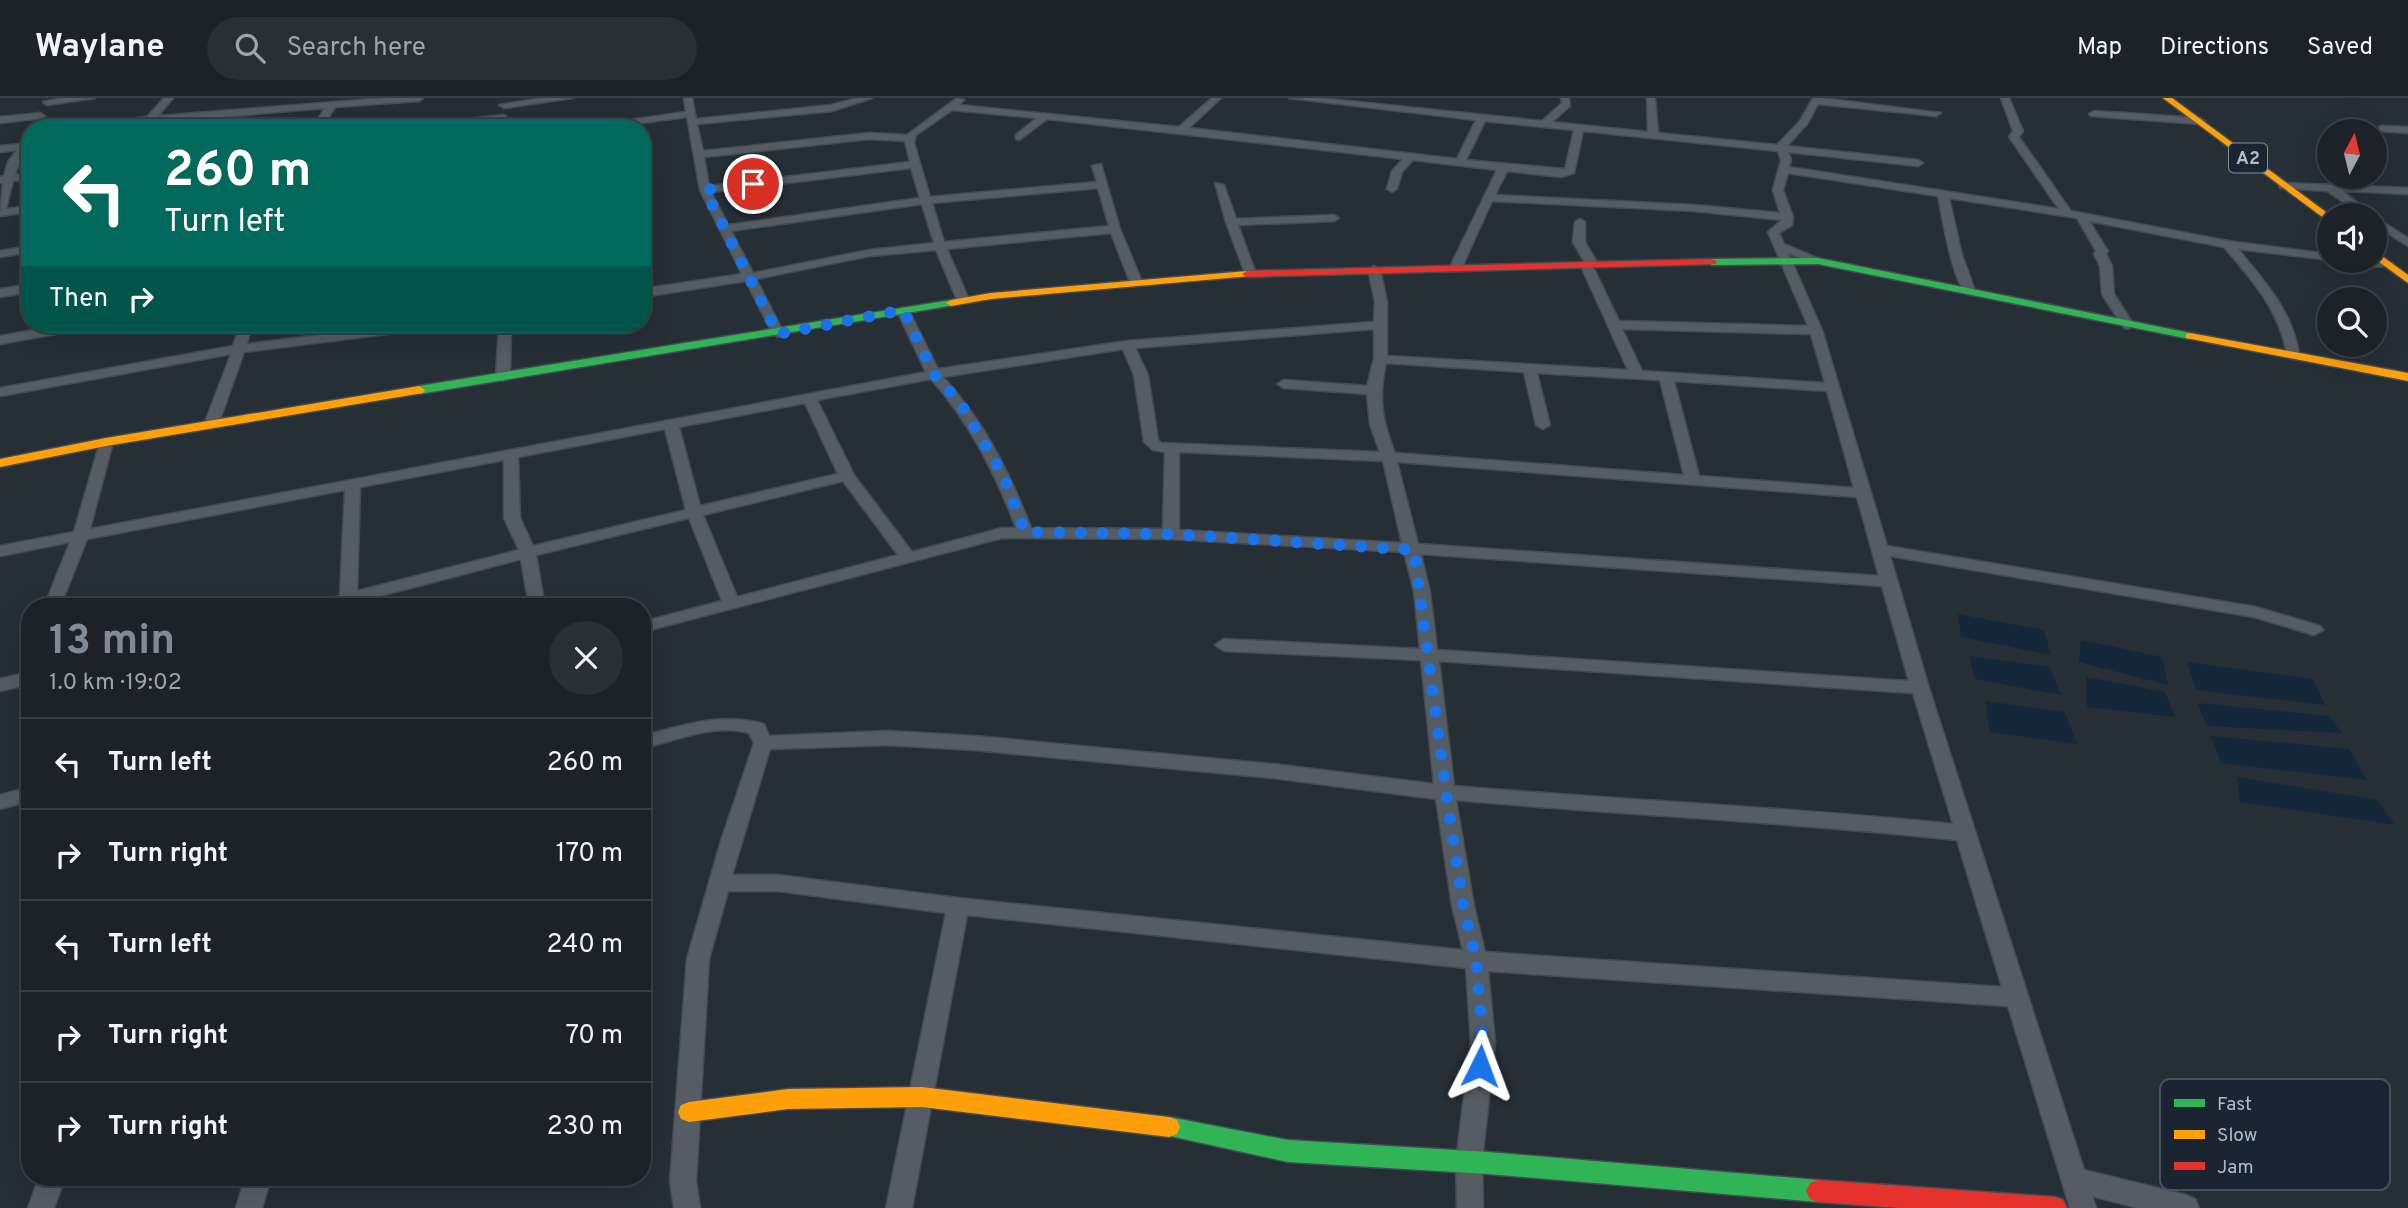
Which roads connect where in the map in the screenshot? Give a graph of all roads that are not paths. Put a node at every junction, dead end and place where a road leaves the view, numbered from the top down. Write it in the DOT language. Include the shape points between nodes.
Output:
graph roads {
  1 [pos="91,98"];
  2 [pos="169,98"];
  3 [pos="419,98"];
  4 [pos="568,98"];
  5 [pos="688,98"];
  6 [pos="868,98"];
  7 [pos="962,98"];
  8 [pos="1217,98"];
  9 [pos="1293,98"];
  10 [pos="1565,98"];
  11 [pos="1651,98"];
  12 [pos="2005,98"];
  13 [pos="2167,98"];
  14 [pos="2180,98"];
  15 [pos="47,100"];
  16 [pos="1817,100"];
  17 [pos="1356,101"];
  18 [pos="504,102"];
  19 [pos="331,106"];
  20 [pos="951,107"];
  21 [pos="1936,113"];
  22 [pos="2094,114"];
  23 [pos="1046,115"];
  24 [pos="40,116"];
  25 [pos="691,118"];
  26 [pos="1482,118"];
  27 [pos="38,119"];
  28 [pos="151,119"];
  29 [pos="163,119"];
  30 [pos="323,119"];
  31 [pos="0,120"];
  32 [pos="2200,121"];
  33 [pos="651,122"];
  34 [pos="1544,124"];
  35 [pos="1579,128"];
  36 [pos="2387,129"];
  37 [pos="1182,130"];
  38 [pos="2408,130"];
  39 [pos="1019,137"];
  40 [pos="1653,137"];
  41 [pos="911,138"];
  42 [pos="21,144"];
  43 [pos="1781,147"];
  44 [pos="0,149"];
  45 [pos="21,151"];
  46 [pos="699,154"];
  47 [pos="1409,158"];
  48 [pos="1460,163"];
  49 [pos="1918,163"];
  50 [pos="917,164"];
  51 [pos="1097,166"];
  52 [pos="1503,167"];
  53 [pos="1782,169"];
  54 [pos="21,177"];
  55 [pos="3,180"];
  56 [pos="1102,185"];
  57 [pos="1219,186"];
  58 [pos="2292,186"];
  59 [pos="2317,187"];
  60 [pos="1392,188"];
  61 [pos="2331,189"];
  62 [pos="2356,189"];
  63 [pos="705,190"];
  64 [pos="2408,191"];
  65 [pos="1943,194"];
  66 [pos="1491,198"];
  67 [pos="927,200"];
  68 [pos="2320,203"];
  69 [pos="2352,203"];
  70 [pos="2317,208"];
  71 [pos="21,210"];
  72 [pos="0,213"];
  73 [pos="2067,213"];
  74 [pos="1788,217"];
  75 [pos="2082,217"];
  76 [pos="1334,218"];
  77 [pos="1231,222"];
  78 [pos="1580,222"];
  79 [pos="2387,228"];
  80 [pos="723,229"];
  81 [pos="1115,229"];
  82 [pos="2408,243"];
  83 [pos="2228,244"];
  84 [pos="940,246"];
  85 [pos="21,250"];
  86 [pos="2387,250"];
  87 [pos="1783,253"];
  88 [pos="0,254"];
  89 [pos="2317,255"];
  90 [pos="2387,263"];
  91 [pos="1589,264"];
  92 [pos="2408,266"];
  93 [pos="1456,267"];
  94 [pos="1374,269"];
  95 [pos="1250,274"];
  96 [pos="748,277"];
  97 [pos="2408,280"];
  98 [pos="1136,282"];
  99 [pos="21,290"];
  100 [pos="1969,291"];
  101 [pos="651,292"];
  102 [pos="0,293"];
  103 [pos="963,300"];
  104 [pos="903,310"];
  105 [pos="1380,325"];
  106 [pos="1615,325"];
  107 [pos="2128,325"];
  108 [pos="1816,330"];
  109 [pos="38,333"];
  110 [pos="243,333"];
  111 [pos="364,333"];
  112 [pos="505,333"];
  113 [pos="778,334"];
  114 [pos="0,340"];
  115 [pos="1127,345"];
  116 [pos="239,349"];
  117 [pos="2293,354"];
  118 [pos="1380,359"];
  119 [pos="1530,369"];
  120 [pos="934,374"];
  121 [pos="1637,375"];
  122 [pos="1666,376"];
  123 [pos="503,377"];
  124 [pos="2408,377"];
  125 [pos="1284,384"];
  126 [pos="1832,387"];
  127 [pos="1373,390"];
  128 [pos="0,392"];
  129 [pos="809,397"];
  130 [pos="671,424"];
  131 [pos="211,425"];
  132 [pos="1543,425"];
  133 [pos="106,442"];
  134 [pos="1172,448"];
  135 [pos="511,455"];
  136 [pos="1389,457"];
  137 [pos="0,463"];
  138 [pos="847,476"];
  139 [pos="1692,478"];
  140 [pos="353,483"];
  141 [pos="1865,493"];
  142 [pos="694,513"];
  143 [pos="1025,532"];
  144 [pos="1171,534"];
  145 [pos="81,535"];
  146 [pos="1414,550"];
  147 [pos="1880,550"];
  148 [pos="0,551"];
  149 [pos="528,552"];
  150 [pos="908,557"];
  151 [pos="1889,582"];
  152 [pos="56,598"];
  153 [pos="348,598"];
  154 [pos="369,598"];
  155 [pos="536,598"];
  156 [pos="732,604"];
  157 [pos="651,625"];
  158 [pos="2314,630"];
  159 [pos="1224,645"];
  160 [pos="1430,655"];
  161 [pos="21,677"];
  162 [pos="0,685"];
  163 [pos="1920,688"];
  164 [pos="651,741"];
  165 [pos="763,743"];
  166 [pos="1446,792"];
  167 [pos="21,796"];
  168 [pos="0,802"];
  169 [pos="1967,833"];
  170 [pos="719,883"];
  171 [pos="958,906"];
  172 [pos="1476,959"];
  173 [pos="2015,997"];
  174 [pos="922,1097"];
  175 [pos="689,1112"];
  176 [pos="1469,1161"];
  177 [pos="2073,1179"];
  178 [pos="49,1186"];
  179 [pos="255,1186"];
  180 [pos="41,1208"];
  181 [pos="248,1208"];
  182 [pos="687,1208"];
  183 [pos="899,1208"];
  184 [pos="1470,1208"];
  185 [pos="2055,1208"];
  186 [pos="2083,1208"];
  187 [pos="2186,1208"];
  1 -- 15 [label="street"];
  2 -- 28 [label="street"];
  3 -- 19 [label="street"];
  4 -- 18 [label="street"];
  5 -- 25 [label="street"];
  6 -- 25 [label="street" via="832,108"];
  7 -- 20 [label="street"];
  8 -- 37 [label="street"];
  9 -- 17 [label="street"];
  10 -- 34 [label="street" via="1567,104"];
  11 -- 40 [label="street"];
  12 -- 73 [label="street" via="2018,131 2014,137"];
  13 -- 32 [label="main road, A2"];
  14 -- 58 [label="main road, A2"];
  15 -- 24 [label="street"];
  16 -- 21 [label="street"];
  16 -- 43 [label="street"];
  17 -- 26 [label="street" via="1444,109"];
  19 -- 29 [label="street"];
  19 -- 30 [label="street"];
  20 -- 23 [label="street"];
  20 -- 41 [label="street"];
  22 -- 32 [label="street"];
  23 -- 37 [label="street"];
  23 -- 39 [label="street"];
  24 -- 27 [label="street"];
  24 -- 31 [label="street"];
  25 -- 33 [label="street"];
  25 -- 46 [label="street"];
  26 -- 34 [label="street"];
  26 -- 48 [label="street"];
  32 -- 58 [label="main road, A2"];
  34 -- 35 [label="street"];
  35 -- 40 [label="street"];
  35 -- 52 [label="street" via="1569,173"];
  36 -- 38 [label="street"];
  37 -- 47 [label="street"];
  40 -- 43 [label="street"];
  41 -- 46 [label="street" via="869,136"];
  41 -- 50 [label="street"];
  42 -- 44 [label="street"];
  43 -- 49 [label="street"];
  43 -- 53 [label="street" via="1786,160"];
  45 -- 55 [label="street"];
  46 -- 63 [label="street"];
  47 -- 48 [label="street"];
  47 -- 60 [label="street" via="1397,171"];
  48 -- 52 [label="street"];
  50 -- 63 [label="street"];
  50 -- 67 [label="street"];
  51 -- 56 [label="street"];
  52 -- 66 [label="street"];
  53 -- 65 [label="street"];
  53 -- 74 [label="street" via="1778,190"];
  54 -- 55 [label="street"];
  55 -- 72 [label="street"];
  56 -- 67 [label="street"];
  56 -- 81 [label="street"];
  57 -- 77 [label="street"];
  58 -- 59 [label="street"];
  58 -- 68 [label="main road, A2"];
  58 -- 70 [label="main road, A2"];
  61 -- 69 [label="street"];
  62 -- 64 [label="street"];
  63 -- 80 [label="street"];
  65 -- 73 [label="street"];
  65 -- 100 [label="street"];
  66 -- 74 [label="street"];
  66 -- 93 [label="street"];
  67 -- 80 [label="street"];
  67 -- 84 [label="street"];
  71 -- 72 [label="street"];
  73 -- 75 [label="street"];
  74 -- 87 [label="street" via="1788,223 1773,232"];
  75 -- 83 [label="street"];
  75 -- 107 [label="street" via="2102,251 2108,294"];
  76 -- 77 [label="street"];
  77 -- 95 [label="street"];
  78 -- 91 [label="street" via="1579,242"];
  79 -- 82 [label="street"];
  80 -- 96 [label="street"];
  81 -- 84 [label="street"];
  81 -- 98 [label="street"];
  83 -- 89 [label="street"];
  83 -- 117 [label="street" via="2273,296 2291,334"];
  84 -- 96 [label="street" via="869,253"];
  84 -- 103 [label="street"];
  85 -- 88 [label="street"];
  86 -- 92 [label="main road"];
  87 -- 91 [label="main road"];
  87 -- 100 [label="main road"];
  87 -- 108 [label="street"];
  90 -- 97 [label="main road"];
  91 -- 93 [label="main road"];
  91 -- 106 [label="street"];
  93 -- 94 [label="main road"];
  94 -- 95 [label="main road"];
  94 -- 105 [label="street"];
  95 -- 98 [label="main road"];
  96 -- 101 [label="street"];
  96 -- 113 [label="street"];
  98 -- 103 [label="main road"];
  99 -- 102 [label="street"];
  100 -- 107 [label="main road"];
  103 -- 104 [label="main road"];
  104 -- 113 [label="main road"];
  104 -- 120 [label="street"];
  105 -- 115 [label="street"];
  105 -- 118 [label="street"];
  106 -- 108 [label="street"];
  106 -- 121 [label="street"];
  107 -- 117 [label="main road"];
  108 -- 126 [label="street"];
  109 -- 114 [label="street"];
  110 -- 116 [label="street"];
  111 -- 116 [label="street"];
  112 -- 123 [label="street"];
  113 -- 123 [label="main road"];
  115 -- 120 [label="street"];
  115 -- 134 [label="street" via="1141,375 1151,442"];
  116 -- 128 [label="street"];
  116 -- 131 [label="street"];
  117 -- 124 [label="main road"];
  118 -- 119 [label="street"];
  118 -- 127 [label="street"];
  119 -- 121 [label="street"];
  119 -- 132 [label="street"];
  120 -- 129 [label="street"];
  120 -- 143 [label="street" via="960,403 1003,475"];
  121 -- 122 [label="street"];
  122 -- 126 [label="street"];
  122 -- 139 [label="street"];
  123 -- 131 [label="main road"];
  125 -- 127 [label="street"];
  126 -- 141 [label="street"];
  127 -- 136 [label="street" via="1377,425"];
  129 -- 130 [label="street"];
  129 -- 138 [label="street"];
  130 -- 135 [label="street"];
  130 -- 142 [label="street"];
  131 -- 133 [label="main road"];
  133 -- 137 [label="main road"];
  133 -- 145 [label="street"];
  134 -- 136 [label="street"];
  134 -- 144 [label="street"];
  135 -- 140 [label="street"];
  135 -- 149 [label="street" via="512,517"];
  136 -- 139 [label="street"];
  136 -- 146 [label="street"];
  138 -- 142 [label="street"];
  138 -- 150 [label="street"];
  139 -- 141 [label="street"];
  140 -- 145 [label="street"];
  140 -- 153 [label="street"];
  141 -- 147 [label="street"];
  142 -- 149 [label="street"];
  142 -- 156 [label="street"];
  143 -- 144 [label="street"];
  143 -- 150 [label="street" via="1002,533"];
  144 -- 146 [label="street"];
  145 -- 148 [label="street"];
  145 -- 152 [label="street"];
  146 -- 151 [label="street"];
  146 -- 160 [label="street"];
  147 -- 151 [label="street"];
  147 -- 158 [label="street" via="2256,612"];
  149 -- 154 [label="street"];
  149 -- 155 [label="street"];
  150 -- 156 [label="street"];
  151 -- 163 [label="street"];
  156 -- 157 [label="street"];
  159 -- 160 [label="street"];
  160 -- 163 [label="street"];
  160 -- 166 [label="street"];
  161 -- 162 [label="street"];
  163 -- 169 [label="street"];
  164 -- 165 [label="street" via="741,723 757,729"];
  165 -- 166 [label="street" via="888,738 986,744"];
  165 -- 170 [label="street"];
  166 -- 169 [label="street" via="1814,817"];
  166 -- 172 [label="street"];
  167 -- 168 [label="street"];
  169 -- 173 [label="street"];
  170 -- 171 [label="street" via="778,883"];
  170 -- 175 [label="street" via="698,959"];
  171 -- 172 [label="street"];
  171 -- 174 [label="street"];
  172 -- 173 [label="street"];
  172 -- 176 [label="street" via="1483,1042"];
  173 -- 177 [label="street"];
  174 -- 175 [label="main road" via="788,1099"];
  174 -- 176 [label="main road" via="1156,1124 1288,1151"];
  174 -- 183 [label="street"];
  175 -- 182 [label="street" via="683,1181"];
  176 -- 184 [label="street"];
  176 -- 185 [label="main road"];
  177 -- 186 [label="street"];
  177 -- 187 [label="street"];
  178 -- 180 [label="street"];
  179 -- 181 [label="street"];
}
